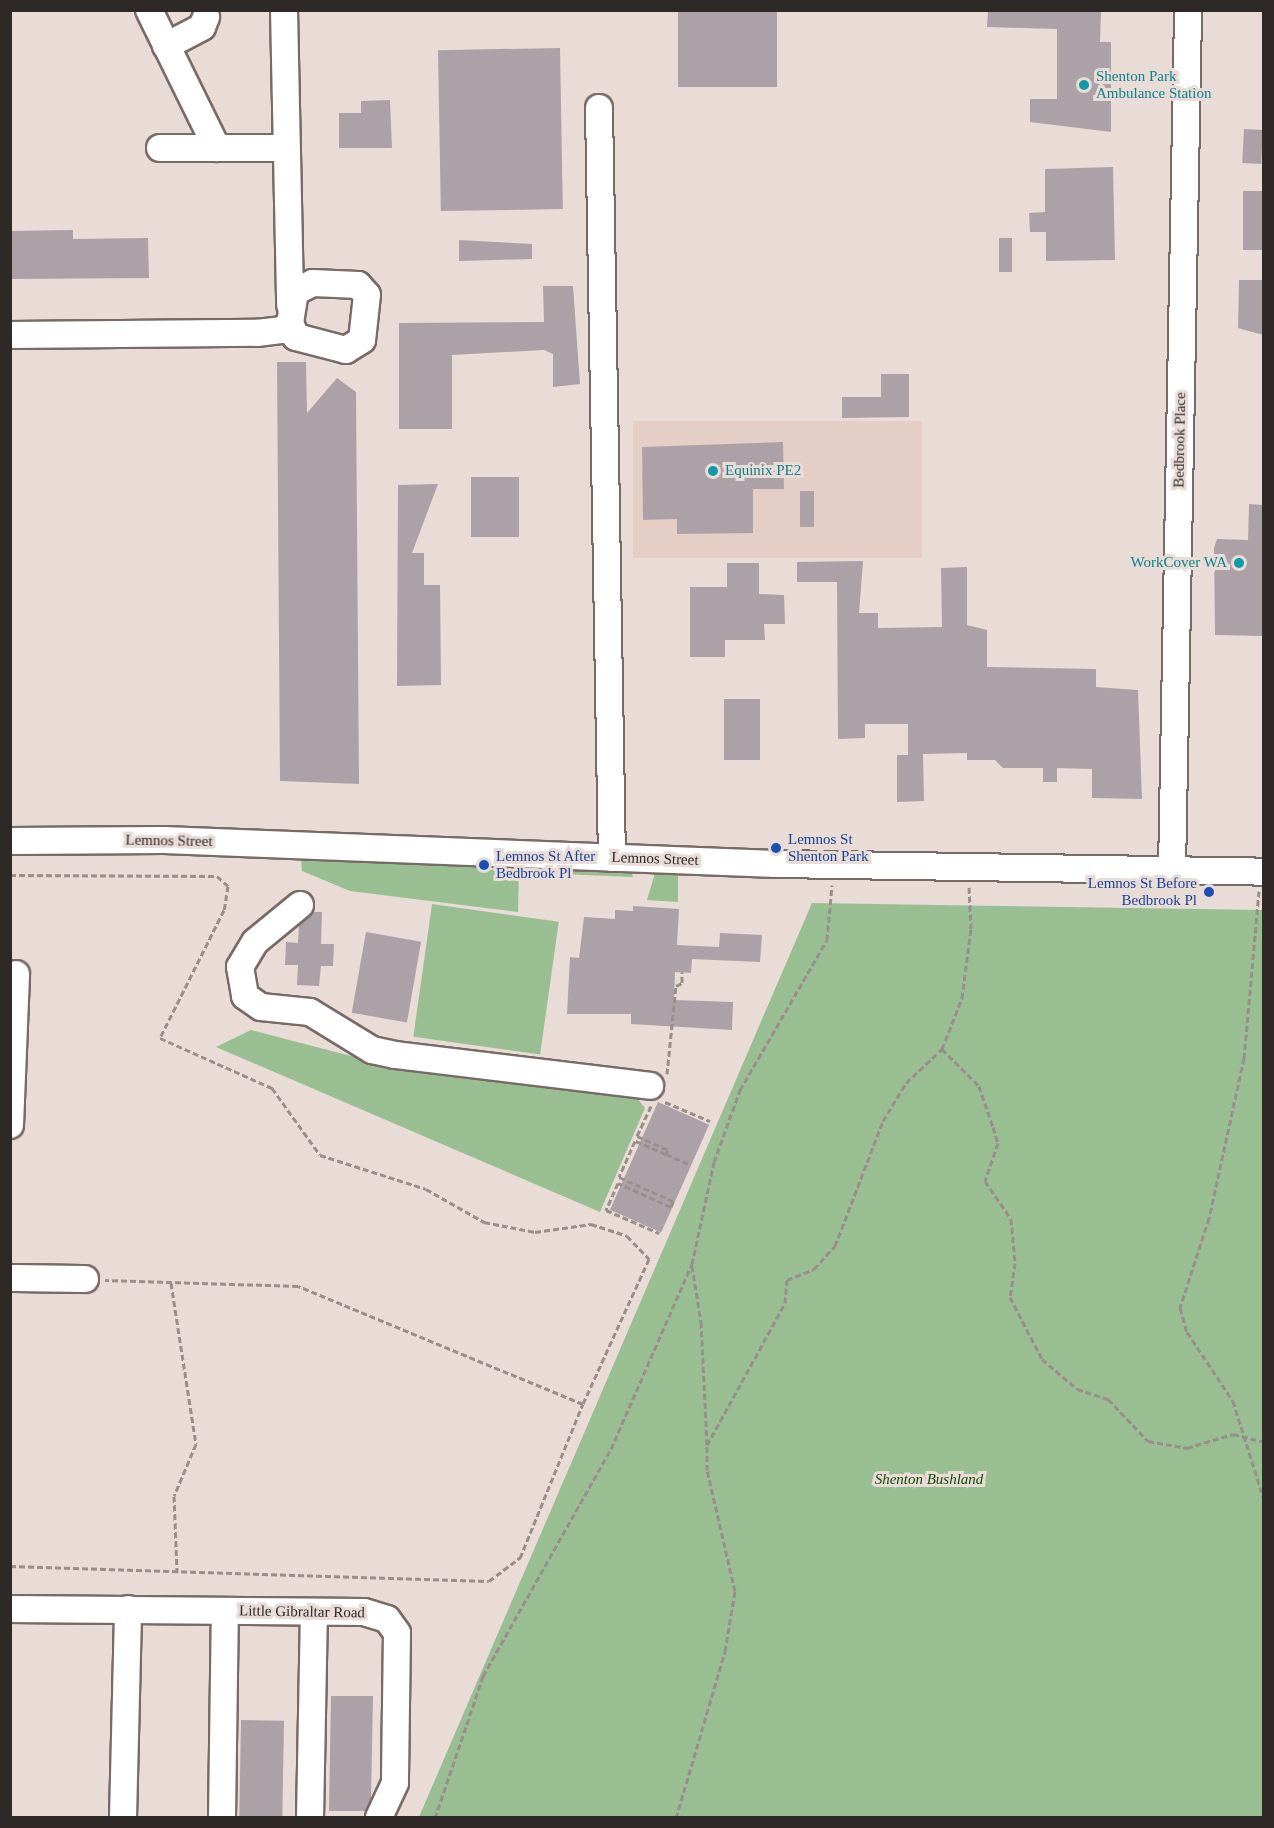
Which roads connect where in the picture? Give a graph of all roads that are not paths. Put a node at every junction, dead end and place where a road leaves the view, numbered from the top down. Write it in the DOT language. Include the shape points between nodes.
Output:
graph roads {
  1 [pos="149,10"];
  2 [pos="284,10"];
  3 [pos="1188,10"];
  4 [pos="206,17"];
  5 [pos="166,46"];
  6 [pos="599,108"];
  7 [pos="160,148"];
  8 [pos="217,148"];
  9 [pos="284,148"];
  10 [pos="10,335"];
  11 [pos="10,841"];
  12 [pos="612,858"];
  13 [pos="1172,870"];
  14 [pos="1261,872"];
  15 [pos="300,905"];
  16 [pos="16,974"];
  17 [pos="660,1090"];
  18 [pos="10,1125"];
  19 [pos="10,1278"];
  20 [pos="85,1279"];
  21 [pos="10,1609"];
  22 [pos="128,1610"];
  23 [pos="225,1611"];
  24 [pos="314,1612"];
  25 [pos="123,1818"];
  26 [pos="222,1818"];
  27 [pos="310,1818"];
  28 [pos="379,1818"];
  1 -- 5 [label="street"];
  2 -- 9 [label="street"];
  3 -- 13 [label="street, Bedbrook Place"];
  4 -- 5 [label="street" via="202,27"];
  5 -- 8 [label="street"];
  6 -- 12 [label="street"];
  7 -- 8 [label="street"];
  8 -- 9 [label="street"];
  9 -- 10 [label="street" via="290,314 283,330"];
  11 -- 12 [label="street, Lemnos Street" via="164,840"];
  12 -- 13 [label="street, Lemnos Street"];
  13 -- 14 [label="street, Lemnos Street"];
  15 -- 17 [label="street" via="255,942 240,967 245,996 261,1007 310,1012 372,1050 395,1055"];
  16 -- 18 [label="street"];
  19 -- 20 [label="street"];
  21 -- 22 [label="street, Little Gibraltar Road"];
  22 -- 23 [label="street, Little Gibraltar Road"];
  22 -- 25 [label="street"];
  23 -- 24 [label="street, Little Gibraltar Road"];
  23 -- 26 [label="street"];
  24 -- 27 [label="street"];
  24 -- 28 [label="street, Little Gibraltar Road" via="373,1613 387,1619 397,1633 395,1782"];
}
